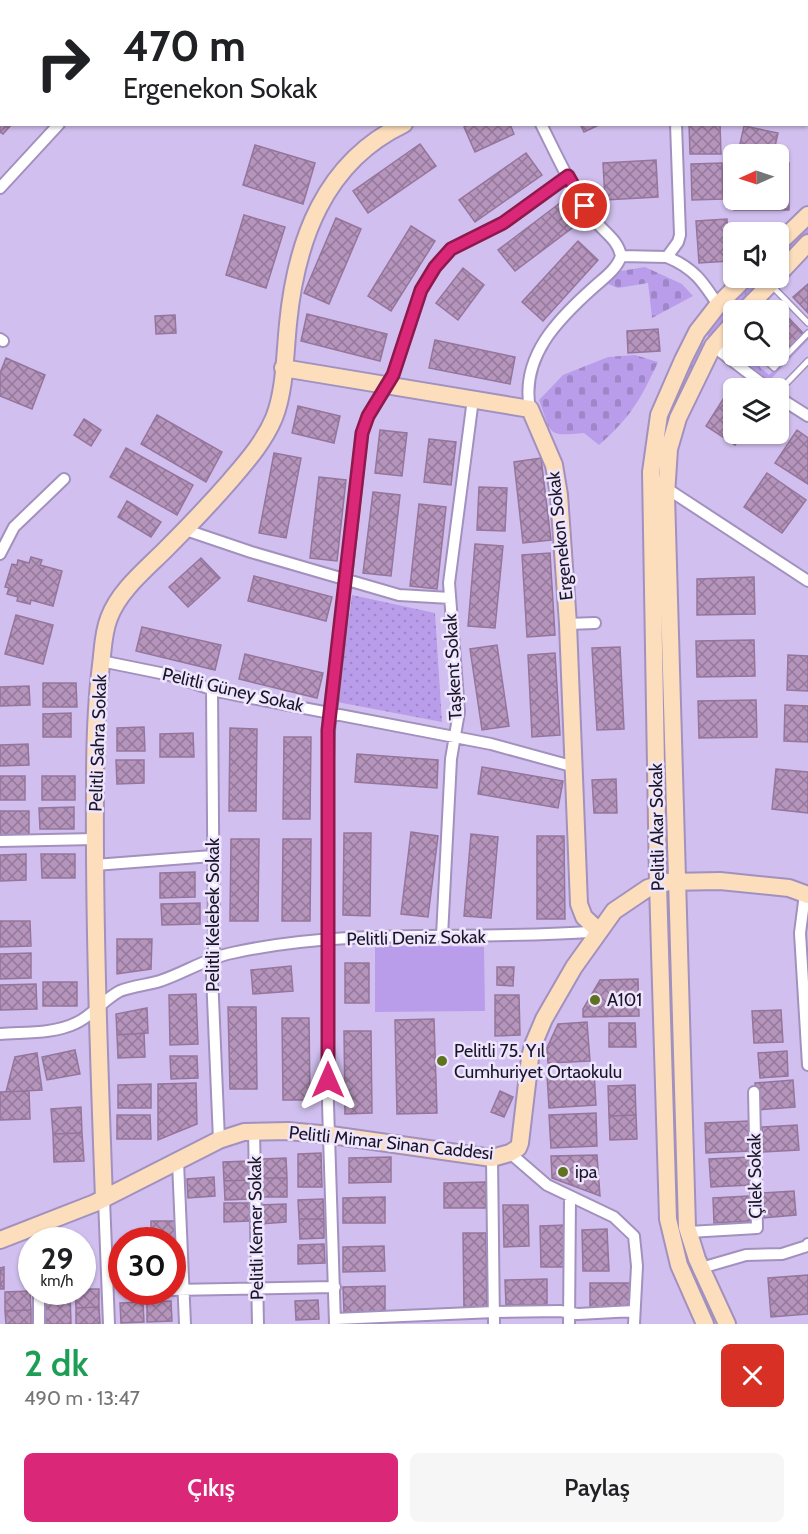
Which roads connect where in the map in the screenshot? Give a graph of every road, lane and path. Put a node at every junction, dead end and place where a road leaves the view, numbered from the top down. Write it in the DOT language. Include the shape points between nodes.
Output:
graph roads {
  1 [pos="57,126"];
  2 [pos="400,126"];
  3 [pos="542,126"];
  4 [pos="676,126"];
  5 [pos="568,176"];
  6 [pos="0,188"];
  7 [pos="808,215"];
  8 [pos="789,233"];
  9 [pos="808,243"];
  10 [pos="621,256"];
  11 [pos="667,257"];
  12 [pos="789,264"];
  13 [pos="735,288"];
  14 [pos="766,288"];
  15 [pos="782,288"];
  16 [pos="755,300"];
  17 [pos="718,305"];
  18 [pos="808,323"];
  19 [pos="697,332"];
  20 [pos="808,333"];
  21 [pos="723,335"];
  22 [pos="713,346"];
  23 [pos="789,353"];
  24 [pos="808,361"];
  25 [pos="284,368"];
  26 [pos="755,378"];
  27 [pos="789,383"];
  28 [pos="387,385"];
  29 [pos="474,399"];
  30 [pos="789,403"];
  31 [pos="530,409"];
  32 [pos="808,416"];
  33 [pos="64,479"];
  34 [pos="666,488"];
  35 [pos="186,530"];
  36 [pos="0,554"];
  37 [pos="346,579"];
  38 [pos="808,581"];
  39 [pos="450,598"];
  40 [pos="595,623"];
  41 [pos="568,624"];
  42 [pos="101,661"];
  43 [pos="212,689"];
  44 [pos="330,713"];
  45 [pos="455,737"];
  46 [pos="575,767"];
  47 [pos="95,839"];
  48 [pos="0,842"];
  49 [pos="212,856"];
  50 [pos="95,865"];
  51 [pos="679,882"];
  52 [pos="658,884"];
  53 [pos="806,894"];
  54 [pos="599,931"];
  55 [pos="442,936"];
  56 [pos="328,940"];
  57 [pos="213,960"];
  58 [pos="99,1005"];
  59 [pos="0,1034"];
  60 [pos="808,1065"];
  61 [pos="754,1092"];
  62 [pos="254,1131"];
  63 [pos="329,1134"];
  64 [pos="219,1140"];
  65 [pos="510,1153"];
  66 [pos="492,1158"];
  67 [pos="178,1162"];
  68 [pos="570,1197"];
  69 [pos="105,1199"];
  70 [pos="50,1227"];
  71 [pos="178,1227"];
  72 [pos="689,1232"];
  73 [pos="18,1237"];
  74 [pos="0,1240"];
  75 [pos="808,1244"];
  76 [pos="701,1268"];
  77 [pos="335,1287"];
  78 [pos="186,1290"];
  79 [pos="257,1290"];
  80 [pos="108,1291"];
  81 [pos="39,1305"];
  82 [pos="108,1305"];
  83 [pos="181,1305"];
  84 [pos="634,1311"];
  85 [pos="494,1312"];
  86 [pos="569,1312"];
  87 [pos="335,1321"];
  88 [pos="39,1324"];
  89 [pos="109,1324"];
  90 [pos="184,1324"];
  91 [pos="258,1324"];
  92 [pos="494,1324"];
  93 [pos="569,1324"];
  94 [pos="634,1324"];
  95 [pos="705,1324"];
  96 [pos="727,1324"];
  1 -- 6 [label="street"];
  2 -- 25 [label="street, Pelitli Sahra Sokak" via="383,134 348,164 311,222 297,268"];
  3 -- 5 [label="street"];
  4 -- 11 [label="street" via="680,235"];
  5 -- 10 [label="street" via="594,220 616,242"];
  5 -- 28 [label="street" via="503,223 451,249 435,267 421,290"];
  7 -- 8 [label="street"];
  9 -- 12 [label="street"];
  10 -- 11 [label="street"];
  10 -- 31 [label="street, Ergenekon Sokak" via="614,269 574,305 544,341 530,372"];
  11 -- 17 [label="street" via="689,267"];
  13 -- 17 [label="street, Pelitli Akar Sokak"];
  14 -- 16 [label="street"];
  15 -- 18 [label="lane"];
  17 -- 19 [label="street, Pelitli Akar Sokak"];
  19 -- 22 [label="street"];
  19 -- 52 [label="street, Pelitli Akar Sokak" via="661,409 651,472"];
  20 -- 23 [label="lane"];
  21 -- 22 [label="street, Pelitli Akar Sokak"];
  22 -- 26 [label="street"];
  22 -- 34 [label="street, Pelitli Akar Sokak" via="674,428"];
  24 -- 27 [label="lane"];
  25 -- 28 [label="street"];
  25 -- 35 [label="street, Pelitli Sahra Sokak" via="274,418 258,447"];
  28 -- 29 [label="street"];
  28 -- 37 [label="street" via="362,433"];
  29 -- 31 [label="street"];
  29 -- 39 [label="street, Taşkent Sokak"];
  30 -- 32 [label="street"];
  31 -- 41 [label="street, Ergenekon Sokak" via="554,465"];
  33 -- 36 [label="street" via="14,527"];
  34 -- 38 [label="street"];
  34 -- 51 [label="street, Pelitli Akar Sokak"];
  35 -- 37 [label="street"];
  35 -- 42 [label="street, Pelitli Sahra Sokak" via="136,578 115,606 104,637"];
  37 -- 39 [label="street" via="399,595"];
  37 -- 44 [label="street"];
  39 -- 45 [label="street, Taşkent Sokak" via="459,712"];
  40 -- 41 [label="street"];
  41 -- 46 [label="street, Ergenekon Sokak"];
  42 -- 43 [label="street, Pelitli Güney Sokak" via="170,675"];
  42 -- 47 [label="street, Pelitli Sahra Sokak" via="96,707"];
  43 -- 44 [label="street, Pelitli Güney Sokak"];
  43 -- 49 [label="street, Pelitli Kelebek Sokak"];
  44 -- 45 [label="street, Pelitli Güney Sokak"];
  44 -- 56 [label="street"];
  45 -- 46 [label="street, Pelitli Güney Sokak"];
  45 -- 55 [label="street, Taşkent Sokak"];
  46 -- 54 [label="street, Ergenekon Sokak" via="579,904 584,917"];
  47 -- 48 [label="street"];
  47 -- 50 [label="street, Pelitli Sahra Sokak"];
  49 -- 50 [label="street"];
  49 -- 57 [label="street, Pelitli Kelebek Sokak"];
  50 -- 58 [label="street, Pelitli Sahra Sokak"];
  51 -- 52 [label="street, Pelitli Mimar Sinan Caddesi"];
  51 -- 53 [label="street, Pelitli Mimar Sinan Caddesi" via="789,888"];
  51 -- 72 [label="street, Pelitli Akar Sokak"];
  52 -- 54 [label="street, Pelitli Mimar Sinan Caddesi" via="614,911"];
  52 -- 95 [label="street, Pelitli Akar Sokak" via="668,1219 679,1265"];
  53 -- 60 [label="street" via="801,933"];
  54 -- 55 [label="street, Pelitli Deniz Sokak"];
  54 -- 65 [label="street, Pelitli Mimar Sinan Caddesi" via="564,984 533,1045 520,1143"];
  55 -- 56 [label="street, Pelitli Deniz Sokak"];
  56 -- 57 [label="street, Pelitli Deniz Sokak" via="252,949"];
  56 -- 63 [label="street"];
  57 -- 58 [label="street, Pelitli Deniz Sokak" via="121,991"];
  57 -- 64 [label="street, Pelitli Kelebek Sokak"];
  58 -- 59 [label="street, Pelitli Deniz Sokak" via="77,1023 52,1030"];
  58 -- 69 [label="street, Pelitli Sahra Sokak"];
  61 -- 72 [label="street, Çilek Sokak" via="756,1228"];
  62 -- 63 [label="street, Pelitli Mimar Sinan Caddesi"];
  62 -- 64 [label="street, Pelitli Mimar Sinan Caddesi"];
  62 -- 79 [label="street, Pelitli Kemer Sokak"];
  63 -- 66 [label="street, Pelitli Mimar Sinan Caddesi"];
  63 -- 77 [label="street"];
  64 -- 67 [label="street, Pelitli Mimar Sinan Caddesi"];
  65 -- 66 [label="street, Pelitli Mimar Sinan Caddesi"];
  65 -- 68 [label="street" via="547,1185"];
  66 -- 85 [label="street"];
  67 -- 69 [label="street, Pelitli Mimar Sinan Caddesi"];
  67 -- 71 [label="street"];
  68 -- 84 [label="street" via="614,1217 634,1236"];
  68 -- 86 [label="street"];
  69 -- 70 [label="street, Pelitli Mimar Sinan Caddesi"];
  69 -- 80 [label="street, Pelitli Sahra Sokak"];
  72 -- 76 [label="street, Pelitli Akar Sokak"];
  73 -- 74 [label="street, Pelitli Mimar Sinan Caddesi"];
  75 -- 76 [label="street" via="782,1254 746,1255"];
  76 -- 96 [label="street, Pelitli Akar Sokak"];
  77 -- 79 [label="street"];
  77 -- 87 [label="street"];
  78 -- 79 [label="street"];
  79 -- 91 [label="street, Pelitli Kemer Sokak"];
  81 -- 88 [label="street"];
  82 -- 89 [label="street, Pelitli Sahra Sokak"];
  83 -- 90 [label="street"];
  84 -- 86 [label="street"];
  84 -- 94 [label="street"];
  85 -- 86 [label="street"];
  85 -- 87 [label="street"];
  85 -- 92 [label="street"];
  86 -- 93 [label="street"];
}
